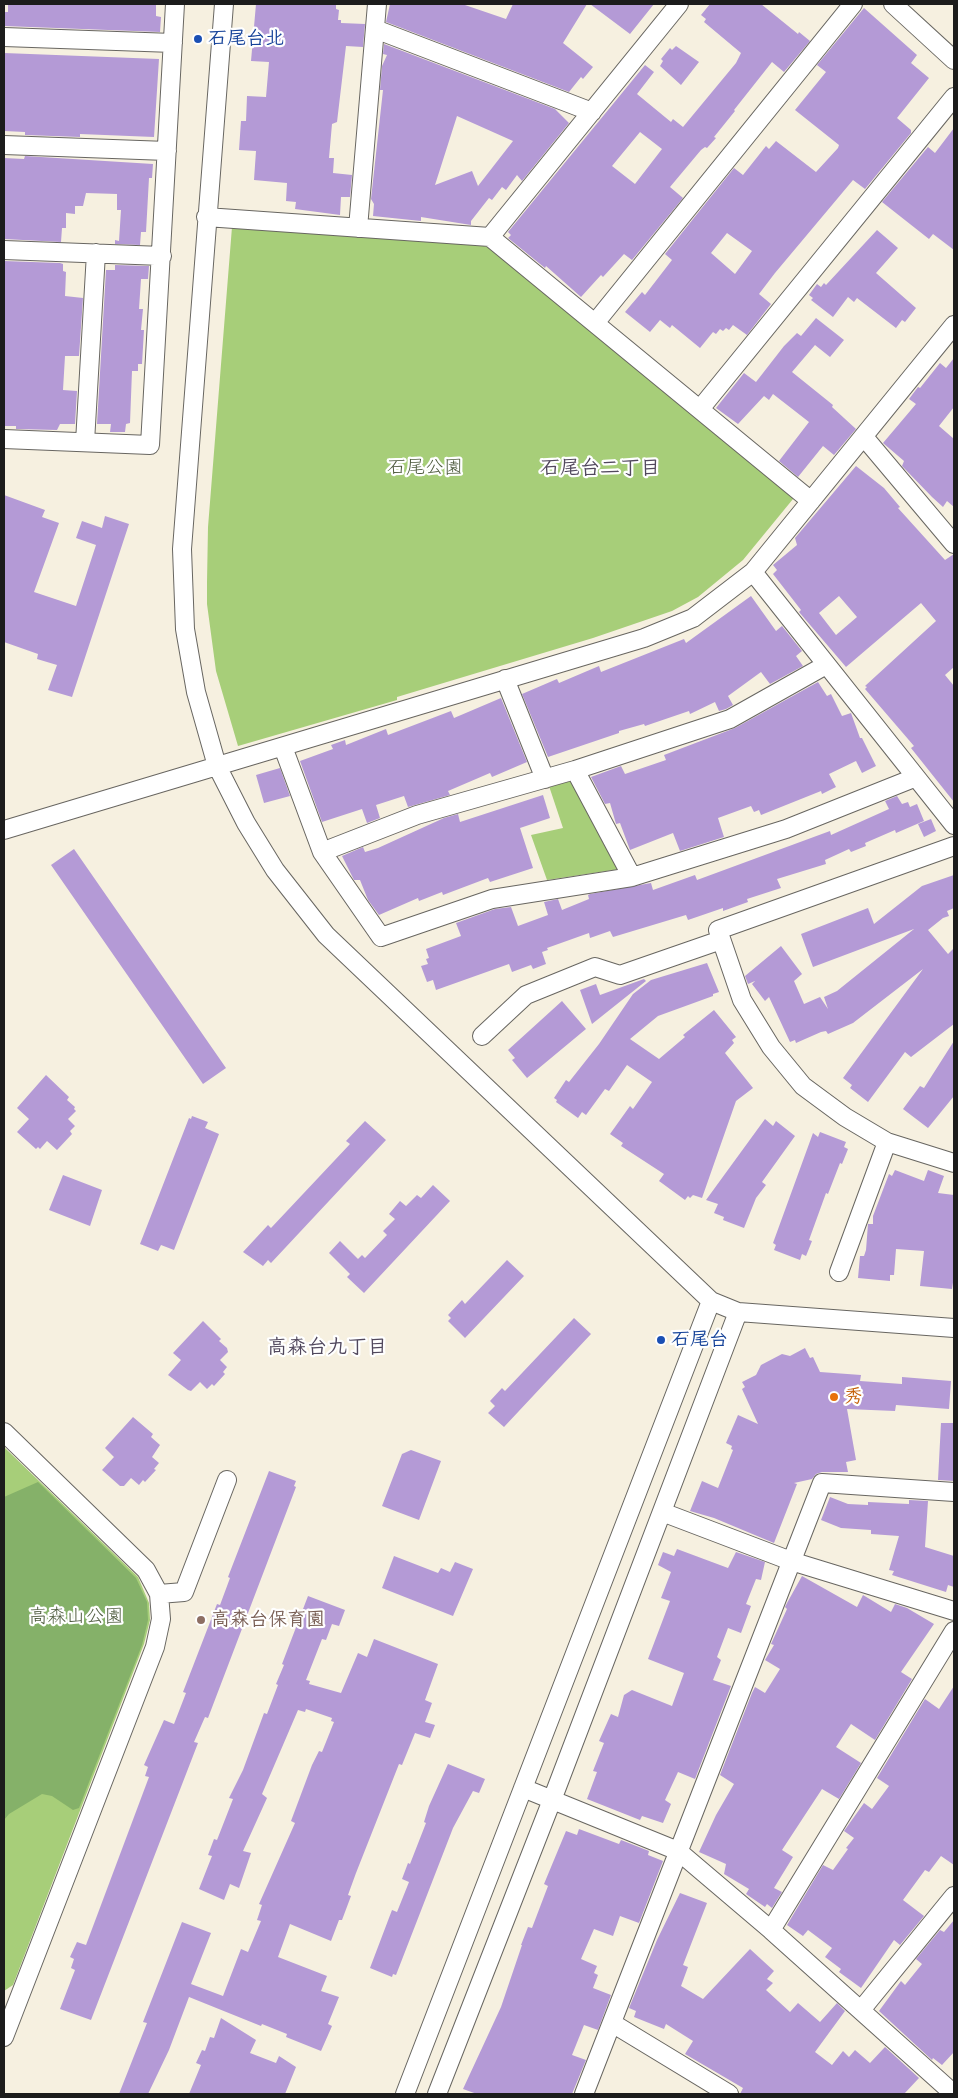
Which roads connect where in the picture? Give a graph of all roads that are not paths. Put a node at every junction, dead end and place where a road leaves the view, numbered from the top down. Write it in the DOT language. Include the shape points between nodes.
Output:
graph roads {
  1 [pos="175,4"];
  2 [pos="224,4"];
  3 [pos="377,4"];
  4 [pos="678,4"];
  5 [pos="853,4"];
  6 [pos="892,4"];
  7 [pos="375,28"];
  8 [pos="4,38"];
  9 [pos="173,43"];
  10 [pos="954,60"];
  11 [pos="954,97"];
  12 [pos="592,112"];
  13 [pos="4,145"];
  14 [pos="167,151"];
  15 [pos="206,217"];
  16 [pos="358,228"];
  17 [pos="490,237"];
  18 [pos="4,250"];
  19 [pos="96,253"];
  20 [pos="162,256"];
  21 [pos="595,323"];
  22 [pos="954,325"];
  23 [pos="700,409"];
  24 [pos="864,437"];
  25 [pos="4,439"];
  26 [pos="86,442"];
  27 [pos="811,501"];
  28 [pos="954,544"];
  29 [pos="753,572"];
  30 [pos="826,665"];
  31 [pos="505,678"];
  32 [pos="283,747"];
  33 [pos="217,766"];
  34 [pos="575,770"];
  35 [pos="545,778"];
  36 [pos="914,778"];
  37 [pos="954,826"];
  38 [pos="4,830"];
  39 [pos="954,846"];
  40 [pos="322,852"];
  41 [pos="632,877"];
  42 [pos="721,940"];
  43 [pos="482,1036"];
  44 [pos="887,1142"];
  45 [pos="954,1163"];
  46 [pos="839,1272"];
  47 [pos="711,1301"];
  48 [pos="738,1312"];
  49 [pos="954,1328"];
  50 [pos="4,1432"];
  51 [pos="228,1480"];
  52 [pos="954,1492"];
  53 [pos="662,1512"];
  54 [pos="791,1561"];
  55 [pos="159,1594"];
  56 [pos="954,1612"];
  57 [pos="954,1631"];
  58 [pos="523,1788"];
  59 [pos="552,1800"];
  60 [pos="678,1851"];
  61 [pos="952,1903"];
  62 [pos="771,1930"];
  63 [pos="10,2002"];
  64 [pos="861,2010"];
  65 [pos="612,2023"];
  66 [pos="4,2037"];
  67 [pos="405,2094"];
  68 [pos="438,2094"];
  69 [pos="584,2094"];
  70 [pos="728,2094"];
  71 [pos="954,2094"];
  1 -- 9 [label="street"];
  2 -- 15 [label="street"];
  3 -- 7 [label="street"];
  4 -- 12 [label="street"];
  5 -- 21 [label="street"];
  6 -- 10 [label="street"];
  7 -- 12 [label="street"];
  7 -- 16 [label="street"];
  8 -- 9 [label="street"];
  9 -- 14 [label="street"];
  11 -- 23 [label="street"];
  12 -- 17 [label="street"];
  13 -- 14 [label="street"];
  14 -- 20 [label="street"];
  15 -- 16 [label="street"];
  15 -- 33 [label="street" via="182,549 185,629 196,692"];
  16 -- 17 [label="street"];
  17 -- 21 [label="street"];
  18 -- 19 [label="street"];
  19 -- 20 [label="street"];
  19 -- 26 [label="street"];
  20 -- 26 [label="street" via="150,445"];
  21 -- 23 [label="street"];
  22 -- 24 [label="street"];
  23 -- 27 [label="street"];
  24 -- 27 [label="street"];
  24 -- 28 [label="street"];
  25 -- 26 [label="street"];
  27 -- 29 [label="street"];
  29 -- 30 [label="street"];
  29 -- 31 [label="street" via="693,618 644,638"];
  30 -- 34 [label="street" via="730,719"];
  30 -- 36 [label="street"];
  31 -- 32 [label="street"];
  31 -- 35 [label="street"];
  32 -- 33 [label="street"];
  32 -- 40 [label="street"];
  33 -- 38 [label="street"];
  33 -- 47 [label="street" via="246,823 276,870 326,935"];
  34 -- 35 [label="street"];
  34 -- 41 [label="street"];
  35 -- 40 [label="street" via="417,815"];
  36 -- 37 [label="street"];
  36 -- 41 [label="street" via="786,829"];
  39 -- 42 [label="street" via="718,930"];
  40 -- 41 [label="street" via="381,937 492,899"];
  42 -- 43 [label="street" via="620,975 596,967 526,995"];
  42 -- 44 [label="street" via="742,1000 776,1053 803,1086"];
  44 -- 45 [label="street"];
  44 -- 46 [label="street"];
  47 -- 48 [label="street"];
  47 -- 58 [label="street"];
  48 -- 49 [label="street"];
  48 -- 53 [label="street"];
  50 -- 55 [label="street" via="146,1570"];
  51 -- 55 [label="street" via="184,1592"];
  52 -- 54 [label="street" via="822,1483"];
  53 -- 54 [label="street"];
  53 -- 59 [label="street"];
  54 -- 56 [label="street"];
  54 -- 60 [label="street"];
  55 -- 63 [label="street" via="161,1620 155,1646"];
  57 -- 62 [label="street"];
  58 -- 59 [label="street"];
  58 -- 67 [label="street"];
  59 -- 60 [label="street"];
  59 -- 68 [label="street"];
  60 -- 62 [label="street"];
  60 -- 65 [label="street"];
  61 -- 64 [label="street"];
  62 -- 64 [label="street"];
  63 -- 66 [label="street"];
  64 -- 71 [label="street"];
  65 -- 69 [label="street"];
  65 -- 70 [label="street"];
}
